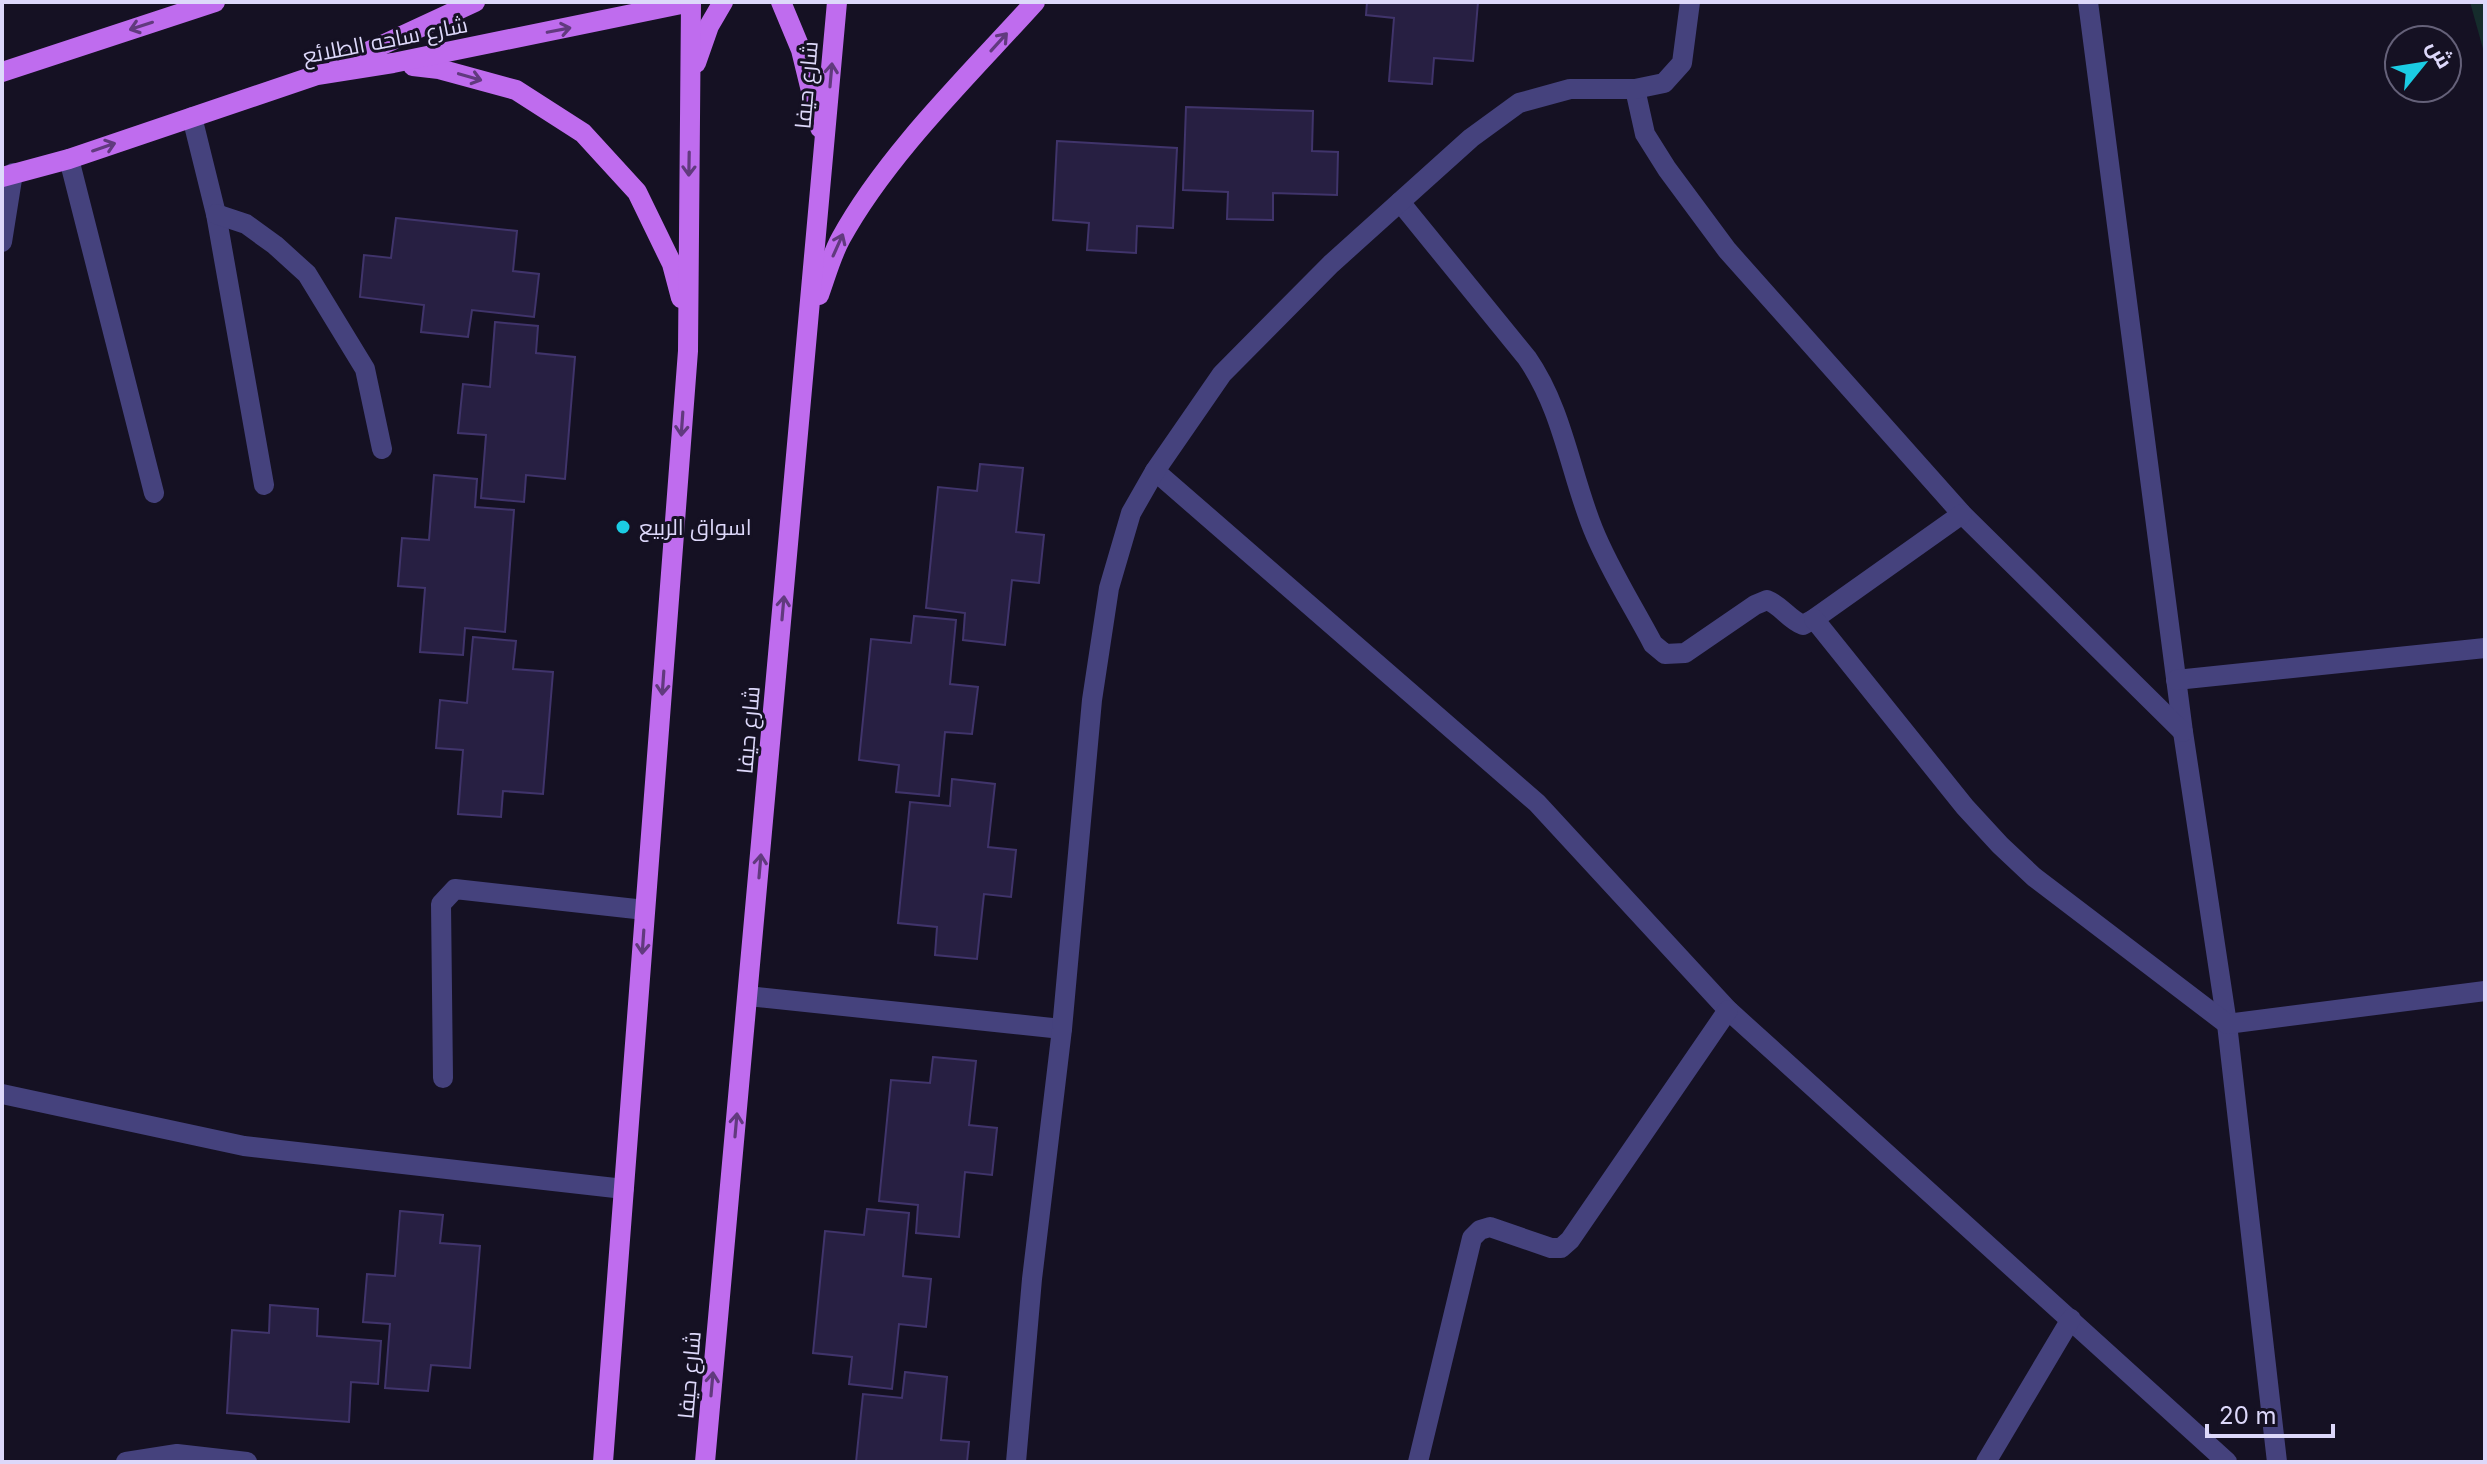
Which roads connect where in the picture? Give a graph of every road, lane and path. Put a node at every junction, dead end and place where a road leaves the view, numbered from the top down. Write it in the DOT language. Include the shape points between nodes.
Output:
graph roads {
  1 [pos="215,2"];
  2 [pos="475,2"];
  3 [pos="691,2"];
  4 [pos="723,2"];
  5 [pos="781,2"];
  6 [pos="837,2"];
  7 [pos="1035,2"];
  8 [pos="1690,2"];
  9 [pos="2088,2"];
  10 [pos="393,63"];
  11 [pos="2,72"];
  12 [pos="317,75"];
  13 [pos="690,86"];
  14 [pos="1635,89"];
  15 [pos="192,117"];
  16 [pos="825,147"];
  17 [pos="69,159"];
  18 [pos="8,175"];
  19 [pos="1400,202"];
  20 [pos="216,214"];
  21 [pos="2,242"];
  22 [pos="810,318"];
  23 [pos="688,323"];
  24 [pos="382,449"];
  25 [pos="1155,471"];
  26 [pos="264,485"];
  27 [pos="154,493"];
  28 [pos="1962,514"];
  29 [pos="1814,619"];
  30 [pos="2485,648"];
  31 [pos="2176,680"];
  32 [pos="2183,732"];
  33 [pos="645,910"];
  34 [pos="2485,991"];
  35 [pos="748,996"];
  36 [pos="1728,1010"];
  37 [pos="2227,1024"];
  38 [pos="1062,1029"];
  39 [pos="443,1078"];
  40 [pos="2,1094"];
  41 [pos="624,1189"];
  42 [pos="2071,1319"];
  43 [pos="176,1458"];
  44 [pos="126,1462"];
  45 [pos="247,1462"];
  46 [pos="603,1462"];
  47 [pos="705,1462"];
  48 [pos="1016,1462"];
  49 [pos="1418,1462"];
  50 [pos="1986,1462"];
  51 [pos="2227,1462"];
  52 [pos="2277,1462"];
  1 -- 11 [label="main road, one-way"];
  2 -- 12 [label="main road"];
  10 -- 3 [label="main road, شارع ساحه الطلائع, one-way"];
  3 -- 13 [label="main road"];
  4 -- 13 [label="main road" via="709,26"];
  5 -- 16 [label="main road" via="801,50"];
  16 -- 6 [label="main road, شارع حيفا, one-way"];
  22 -- 7 [label="main road, one-way" via="839,241 865,197"];
  8 -- 14 [label="street" via="1682,63 1664,83"];
  9 -- 31 [label="street"];
  10 -- 12 [label="main road, شارع ساحه الطلائع"];
  10 -- 23 [label="main road, one-way" via="439,69 516,90 583,133 637,192 672,264"];
  12 -- 15 [label="main road, شارع ساحه الطلائع"];
  13 -- 23 [label="main road, one-way"];
  14 -- 19 [label="street" via="1570,89 1519,103"];
  14 -- 28 [label="street" via="1645,134 1727,250"];
  17 -- 15 [label="main road, شارع ساحه الطلائع, one-way"];
  15 -- 20 [label="street"];
  16 -- 22 [label="main road, شارع حيفا"];
  17 -- 18 [label="main road, شارع ساحه الطلائع"];
  17 -- 27 [label="street"];
  18 -- 21 [label="street"];
  19 -- 25 [label="street" via="1222,374"];
  19 -- 29 [label="street" via="1544,382 1593,530 1653,644 1665,654 1685,653 1767,600 1803,625"];
  20 -- 24 [label="street" via="246,224 307,274 365,369"];
  20 -- 26 [label="street"];
  35 -- 22 [label="main road, شارع حيفا, one-way"];
  23 -- 33 [label="main road, one-way"];
  25 -- 36 [label="street" via="1537,803"];
  25 -- 38 [label="street" via="1131,513 1109,588 1092,700"];
  28 -- 29 [label="street"];
  28 -- 32 [label="street"];
  29 -- 37 [label="street" via="2000,845 2034,877"];
  30 -- 31 [label="street"];
  31 -- 32 [label="street"];
  32 -- 37 [label="street"];
  33 -- 39 [label="street" via="455,889 441,904"];
  33 -- 41 [label="main road, one-way"];
  34 -- 37 [label="street"];
  35 -- 38 [label="street"];
  47 -- 35 [label="main road, شارع حيفا, one-way"];
  36 -- 42 [label="street"];
  36 -- 49 [label="street" via="1570,1240 1551,1248 1490,1227 1472,1238"];
  37 -- 52 [label="street"];
  38 -- 48 [label="street"];
  40 -- 41 [label="street" via="244,1146"];
  41 -- 46 [label="main road"];
  42 -- 50 [label="street"];
  42 -- 51 [label="street"];
  43 -- 44 [label="street"];
  43 -- 45 [label="street"];
}
